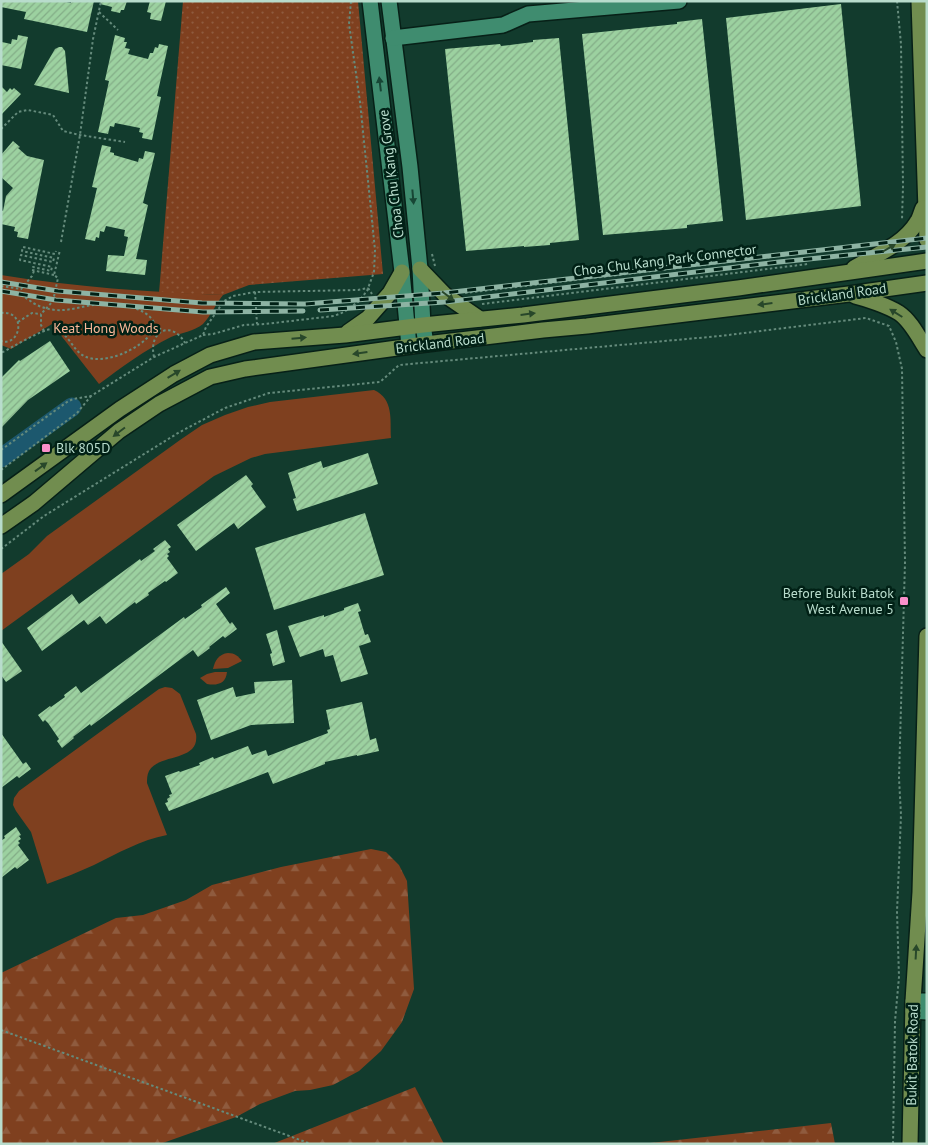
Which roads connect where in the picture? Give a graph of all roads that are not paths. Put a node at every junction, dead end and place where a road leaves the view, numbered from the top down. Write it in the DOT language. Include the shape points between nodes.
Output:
graph roads {
  1 [pos="370,1"];
  2 [pos="389,1"];
  3 [pos="679,1"];
  4 [pos="919,1"];
  5 [pos="394,38"];
  6 [pos="925,202"];
  7 [pos="927,240"];
  8 [pos="927,261"];
  9 [pos="420,269"];
  10 [pos="402,272"];
  11 [pos="846,272"];
  12 [pos="927,283"];
  13 [pos="849,294"];
  14 [pos="478,312"];
  15 [pos="423,325"];
  16 [pos="406,327"];
  17 [pos="345,334"];
  18 [pos="426,344"];
  19 [pos="409,346"];
  20 [pos="927,350"];
  21 [pos="1,495"];
  22 [pos="1,526"];
  23 [pos="927,636"];
  24 [pos="925,729"];
  25 [pos="927,789"];
  26 [pos="921,833"];
  27 [pos="920,1006"];
  28 [pos="910,1144"];
  10 -- 1 [label="street, Choa Chu Kang Grove, one-way"];
  2 -- 5 [label="street, Choa Chu Kang Grove"];
  3 -- 5 [label="street" via="528,14 503,25"];
  4 -- 6 [label="main road"];
  5 -- 9 [label="street, Choa Chu Kang Grove, one-way"];
  6 -- 7 [label="main road"];
  11 -- 6 [label="main road, one-way" via="907,235 918,222"];
  8 -- 11 [label="main road, Brickland Road"];
  9 -- 14 [label="main road, one-way" via="445,295"];
  9 -- 15 [label="street, Choa Chu Kang Grove"];
  10 -- 16 [label="street, Choa Chu Kang Grove"];
  10 -- 17 [label="main road" via="390,293 368,318"];
  14 -- 11 [label="main road, Brickland Road, one-way" via="533,314"];
  12 -- 13 [label="main road, Brickland Road"];
  13 -- 18 [label="main road, Brickland Road, one-way"];
  20 -- 13 [label="main road, one-way" via="899,313"];
  14 -- 15 [label="main road, Brickland Road"];
  15 -- 16 [label="main road, Brickland Road"];
  15 -- 18 [label="street, Choa Chu Kang Grove"];
  16 -- 17 [label="main road, Brickland Road"];
  16 -- 19 [label="street, Choa Chu Kang Grove"];
  21 -- 17 [label="main road, Brickland Road, one-way" via="120,409 210,355 254,342"];
  18 -- 19 [label="main road, Brickland Road"];
  19 -- 22 [label="main road, Brickland Road, one-way" via="210,377 159,404 119,431 34,503"];
  23 -- 24 [label="main road, Bukit Batok Road"];
  24 -- 26 [label="main road, Bukit Batok Road"];
  25 -- 26 [label="main road"];
  27 -- 26 [label="main road, Bukit Batok Road, one-way"];
  27 -- 28 [label="main road, Bukit Batok Road"];
}
